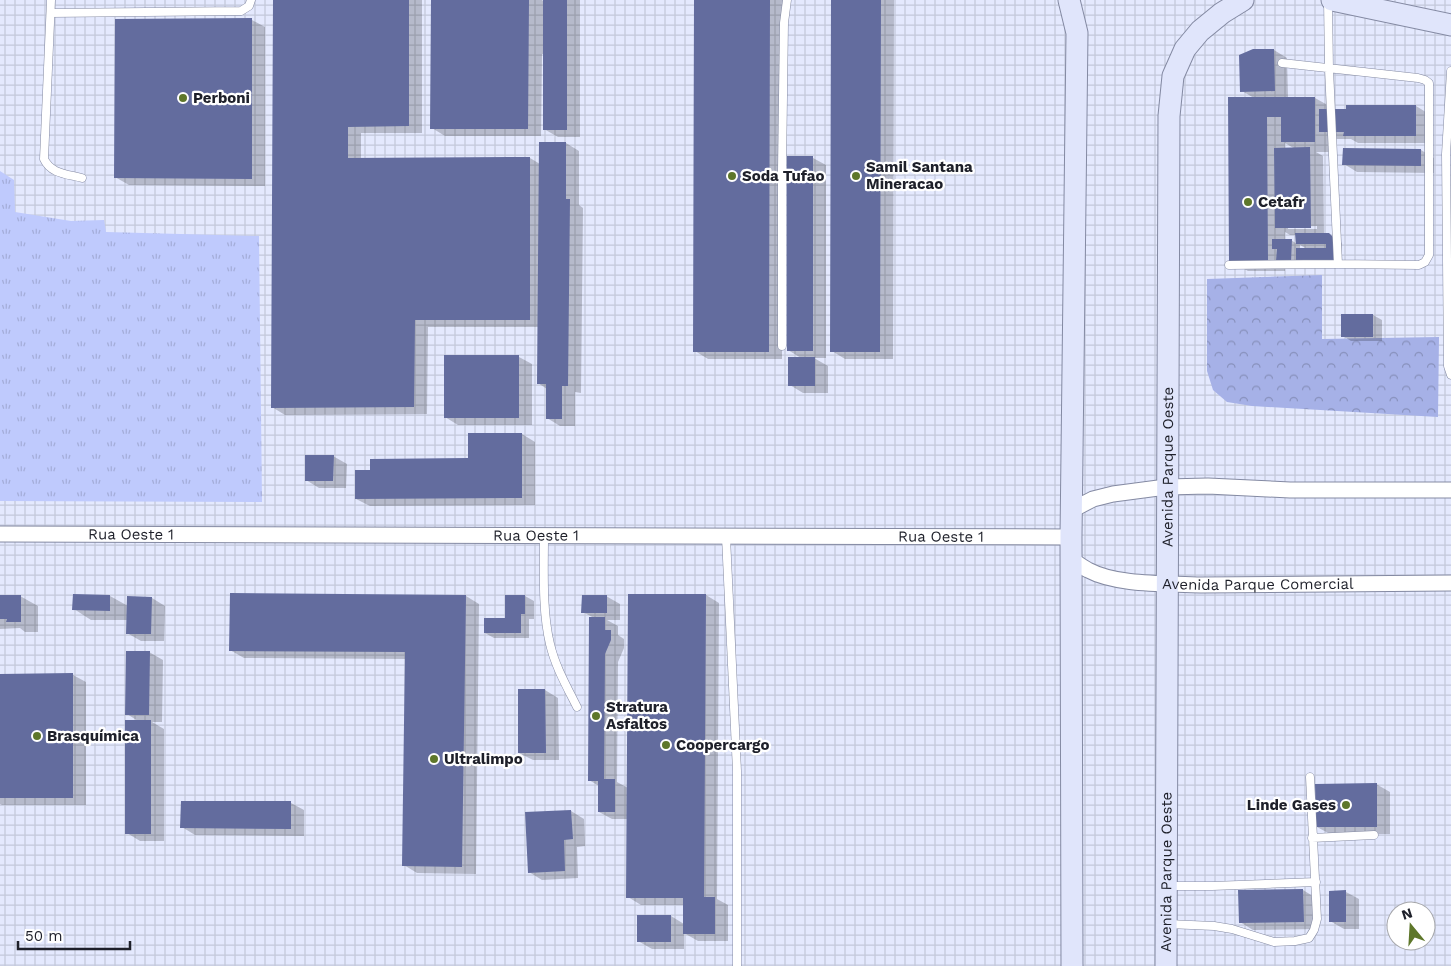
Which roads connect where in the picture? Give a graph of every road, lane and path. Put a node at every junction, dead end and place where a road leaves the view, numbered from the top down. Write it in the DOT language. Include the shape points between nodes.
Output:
graph roads {
  1 [pos="51,0"];
  2 [pos="252,0"];
  3 [pos="786,0"];
  4 [pos="1069,0"];
  5 [pos="1243,0"];
  6 [pos="1330,0"];
  7 [pos="50,13"];
  8 [pos="1451,25"];
  9 [pos="1282,63"];
  10 [pos="1329,69"];
  11 [pos="1451,71"];
  12 [pos="1449,154"];
  13 [pos="82,178"];
  14 [pos="1338,264"];
  15 [pos="1229,265"];
  16 [pos="782,346"];
  17 [pos="1451,374"];
  18 [pos="1166,487"];
  19 [pos="1451,490"];
  20 [pos="1072,510"];
  21 [pos="0,534"];
  22 [pos="544,536"];
  23 [pos="726,537"];
  24 [pos="1071,537"];
  25 [pos="1071,559"];
  26 [pos="1167,583"];
  27 [pos="1451,583"];
  28 [pos="577,707"];
  29 [pos="1310,777"];
  30 [pos="1374,835"];
  31 [pos="1312,838"];
  32 [pos="1316,882"];
  33 [pos="1165,886"];
  34 [pos="1166,924"];
  35 [pos="737,966"];
  36 [pos="1072,966"];
  37 [pos="1166,966"];
  1 -- 7 [label="lane"];
  2 -- 7 [label="lane" via="241,11"];
  3 -- 16 [label="lane"];
  4 -- 20 [label="street" via="1077,33"];
  5 -- 18 [label="street, Avenida Parque Oeste" via="1200,31 1185,49 1173,76 1168,116"];
  6 -- 8 [label="street"];
  6 -- 10 [label="lane"];
  7 -- 13 [label="lane" via="44,159 52,170"];
  9 -- 10 [label="lane"];
  10 -- 14 [label="lane"];
  10 -- 14 [label="lane" via="1418,78 1429,83 1430,90 1428,255 1419,266"];
  11 -- 12 [label="lane"];
  12 -- 17 [label="lane" via="1448,366"];
  14 -- 15 [label="lane"];
  18 -- 19 [label="street"];
  18 -- 20 [label="street" via="1113,494 1093,499"];
  18 -- 26 [label="street, Avenida Parque Oeste"];
  20 -- 24 [label="street"];
  21 -- 22 [label="street, Rua Oeste 1"];
  22 -- 23 [label="street, Rua Oeste 1"];
  22 -- 28 [label="lane" via="544,600 549,643"];
  23 -- 24 [label="street, Rua Oeste 1"];
  23 -- 35 [label="lane" via="737,771"];
  24 -- 25 [label="street"];
  25 -- 26 [label="street, Avenida Parque Comercial" via="1105,576"];
  25 -- 36 [label="street"];
  26 -- 27 [label="street, Avenida Parque Comercial"];
  26 -- 33 [label="street, Avenida Parque Oeste"];
  29 -- 31 [label="lane"];
  30 -- 31 [label="lane"];
  31 -- 32 [label="lane"];
  32 -- 33 [label="lane"];
  32 -- 34 [label="lane" via="1317,919 1309,938 1274,942 1214,926"];
  33 -- 34 [label="street, Avenida Parque Oeste"];
  34 -- 37 [label="street, Avenida Parque Oeste"];
}
